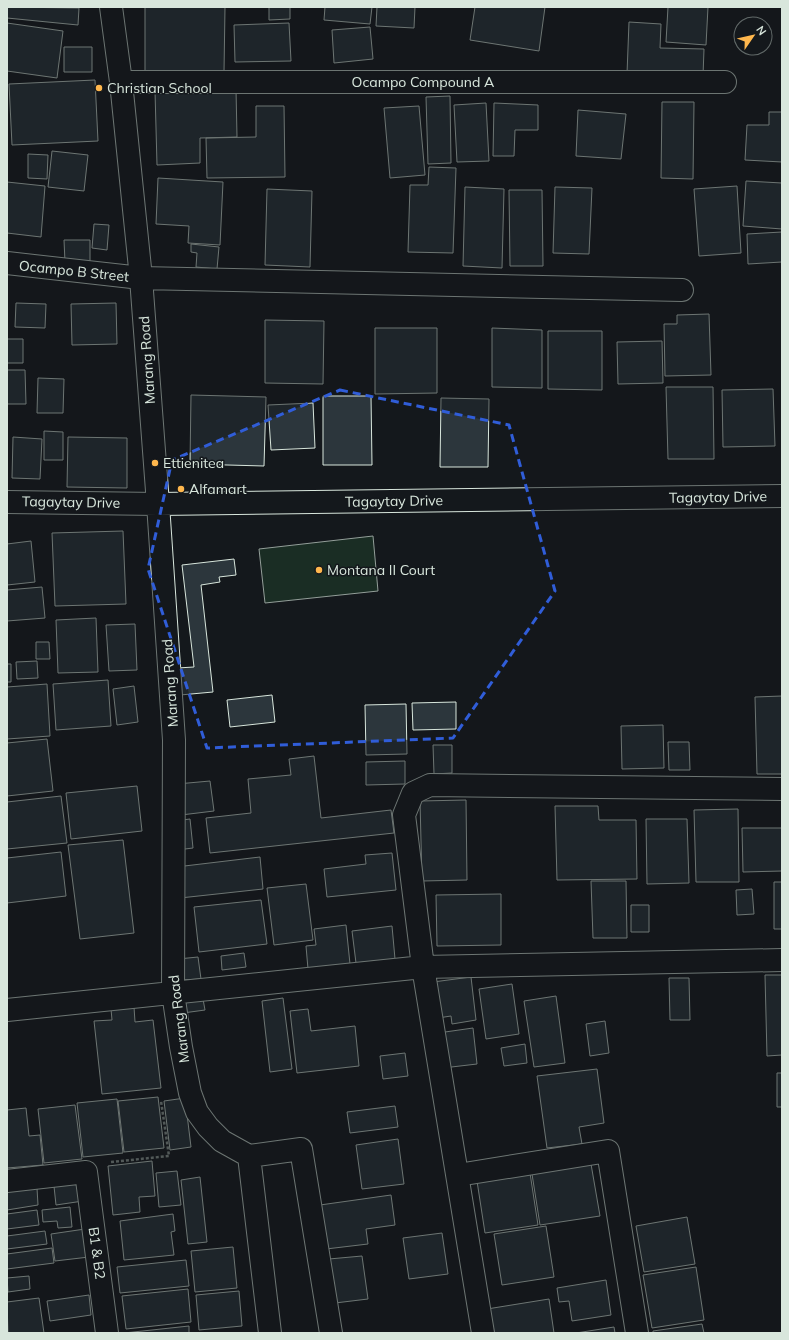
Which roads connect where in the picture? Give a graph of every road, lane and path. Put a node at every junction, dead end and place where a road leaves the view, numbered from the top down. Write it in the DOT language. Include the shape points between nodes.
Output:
graph roads {
  1 [pos="111,7"];
  2 [pos="121,82"];
  3 [pos="726,82"];
  4 [pos="7,263"];
  5 [pos="141,278"];
  6 [pos="682,290"];
  7 [pos="782,496"];
  8 [pos="7,502"];
  9 [pos="158,504"];
  10 [pos="782,789"];
  11 [pos="782,960"];
  12 [pos="423,966"];
  13 [pos="173,992"];
  14 [pos="7,1010"];
  15 [pos="190,1093"];
  16 [pos="249,1156"];
  17 [pos="86,1172"];
  18 [pos="458,1175"];
  19 [pos="7,1181"];
  20 [pos="107,1333"];
  21 [pos="270,1333"];
  22 [pos="331,1333"];
  23 [pos="483,1333"];
  24 [pos="637,1333"];
  1 -- 2 [label="street, Marang Road"];
  2 -- 3 [label="street, Ocampo Compound A"];
  2 -- 5 [label="street, Marang Road"];
  4 -- 5 [label="street, Ocampo B Street"];
  5 -- 6 [label="street, Ocampo B Street"];
  5 -- 9 [label="street, Marang Road"];
  7 -- 9 [label="street, Tagaytay Drive"];
  8 -- 9 [label="street, Tagaytay Drive"];
  9 -- 13 [label="street, Marang Road" via="174,740"];
  10 -- 12 [label="street" via="430,785 424,787 413,793 404,816"];
  11 -- 12 [label="street"];
  12 -- 13 [label="street"];
  12 -- 18 [label="street"];
  13 -- 14 [label="street"];
  13 -- 15 [label="street, Marang Road"];
  15 -- 16 [label="street, Marang Road" via="197,1112 222,1142"];
  15 -- 17 [label="path" via="160,1095 169,1156 98,1163"];
  16 -- 21 [label="street"];
  16 -- 22 [label="street" via="301,1149"];
  17 -- 19 [label="street"];
  17 -- 20 [label="street, B1 & B2"];
  18 -- 23 [label="street"];
  18 -- 24 [label="street" via="608,1151"];
}
